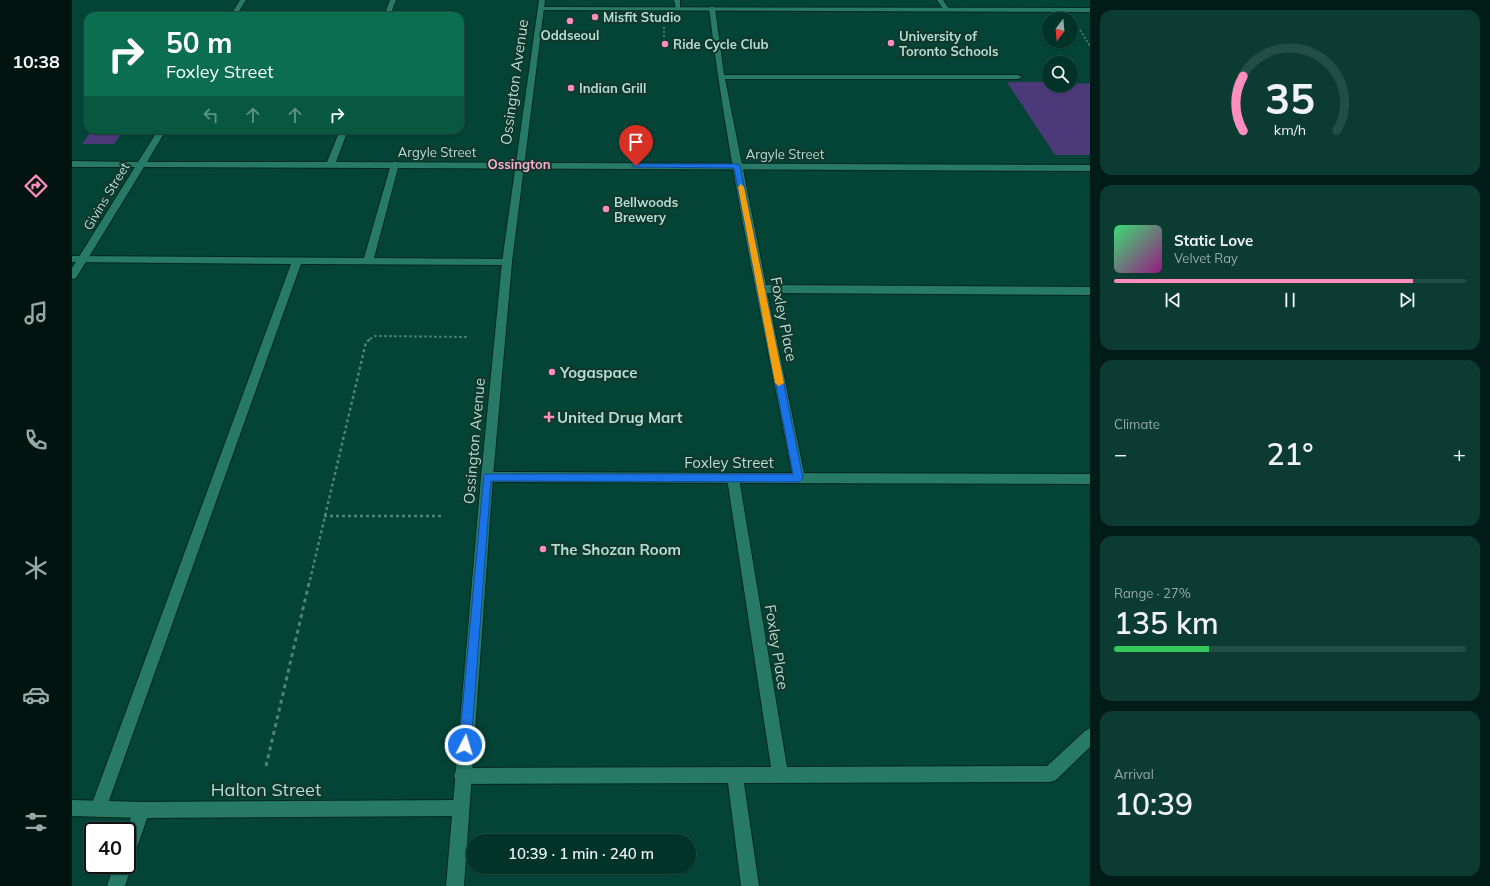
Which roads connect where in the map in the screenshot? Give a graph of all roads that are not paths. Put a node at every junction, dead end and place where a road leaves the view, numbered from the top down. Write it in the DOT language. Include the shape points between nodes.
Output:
graph roads {
  1 [pos="244,0"];
  2 [pos="393,0"];
  3 [pos="677,0"];
  4 [pos="808,0"];
  5 [pos="940,0"];
  6 [pos="542,4"];
  7 [pos="1077,4"];
  8 [pos="678,8"];
  9 [pos="712,8"];
  10 [pos="811,9"];
  11 [pos="946,9"];
  12 [pos="1082,10"];
  13 [pos="1090,10"];
  14 [pos="236,12"];
  15 [pos="388,12"];
  16 [pos="721,77"];
  17 [pos="1018,77"];
  18 [pos="159,134"];
  19 [pos="343,134"];
  20 [pos="72,164"];
  21 [pos="332,164"];
  22 [pos="400,164"];
  23 [pos="140,165"];
  24 [pos="519,166"];
  25 [pos="737,166"];
  26 [pos="1090,168"];
  27 [pos="72,259"];
  28 [pos="82,259"];
  29 [pos="297,260"];
  30 [pos="368,261"];
  31 [pos="507,262"];
  32 [pos="72,276"];
  33 [pos="760,289"];
  34 [pos="1090,291"];
  35 [pos="487,477"];
  36 [pos="733,478"];
  37 [pos="799,478"];
  38 [pos="1090,479"];
  39 [pos="1090,736"];
  40 [pos="735,774"];
  41 [pos="780,774"];
  42 [pos="462,776"];
  43 [pos="72,808"];
  44 [pos="461,808"];
  45 [pos="98,809"];
  46 [pos="142,810"];
  47 [pos="136,827"];
  48 [pos="120,874"];
  49 [pos="116,886"];
  50 [pos="455,886"];
  51 [pos="750,886"];
  1 -- 14 [label="street"];
  2 -- 15 [label="street"];
  3 -- 8 [label="street"];
  4 -- 10 [label="street"];
  5 -- 11 [label="street"];
  6 -- 8 [label="street"];
  6 -- 24 [label="street, Ossington Avenue"];
  7 -- 12 [label="street"];
  8 -- 9 [label="street"];
  9 -- 10 [label="street"];
  9 -- 16 [label="street, Foxley Place"];
  10 -- 11 [label="street"];
  11 -- 12 [label="street"];
  12 -- 13 [label="street"];
  16 -- 17 [label="street"];
  16 -- 25 [label="street, Foxley Place"];
  18 -- 23 [label="street, Givins Street"];
  19 -- 21 [label="street"];
  20 -- 23 [label="street, Argyle Street"];
  21 -- 22 [label="street, Argyle Street"];
  21 -- 23 [label="street, Argyle Street"];
  22 -- 24 [label="street, Argyle Street"];
  22 -- 30 [label="street"];
  23 -- 28 [label="street, Givins Street"];
  24 -- 25 [label="street, Argyle Street"];
  24 -- 31 [label="street, Ossington Avenue"];
  25 -- 26 [label="street, Argyle Street"];
  25 -- 33 [label="street, Foxley Place"];
  27 -- 28 [label="street"];
  28 -- 29 [label="street"];
  28 -- 32 [label="street, Givins Street"];
  29 -- 30 [label="street"];
  29 -- 45 [label="street"];
  30 -- 31 [label="street"];
  31 -- 35 [label="street, Ossington Avenue"];
  33 -- 34 [label="street"];
  33 -- 37 [label="street, Foxley Place"];
  35 -- 36 [label="street, Foxley Street"];
  35 -- 42 [label="street, Ossington Avenue"];
  36 -- 37 [label="street, Foxley Street"];
  36 -- 41 [label="street, Foxley Place"];
  37 -- 38 [label="street, Foxley Street"];
  39 -- 41 [label="street" via="1050,774"];
  40 -- 41 [label="street"];
  40 -- 42 [label="street"];
  40 -- 51 [label="street"];
  42 -- 44 [label="street, Ossington Avenue"];
  43 -- 45 [label="street, Halton Street"];
  44 -- 46 [label="street, Halton Street"];
  44 -- 50 [label="street, Ossington Avenue"];
  45 -- 46 [label="street, Halton Street"];
  46 -- 47 [label="street"];
  48 -- 49 [label="street"];
}
